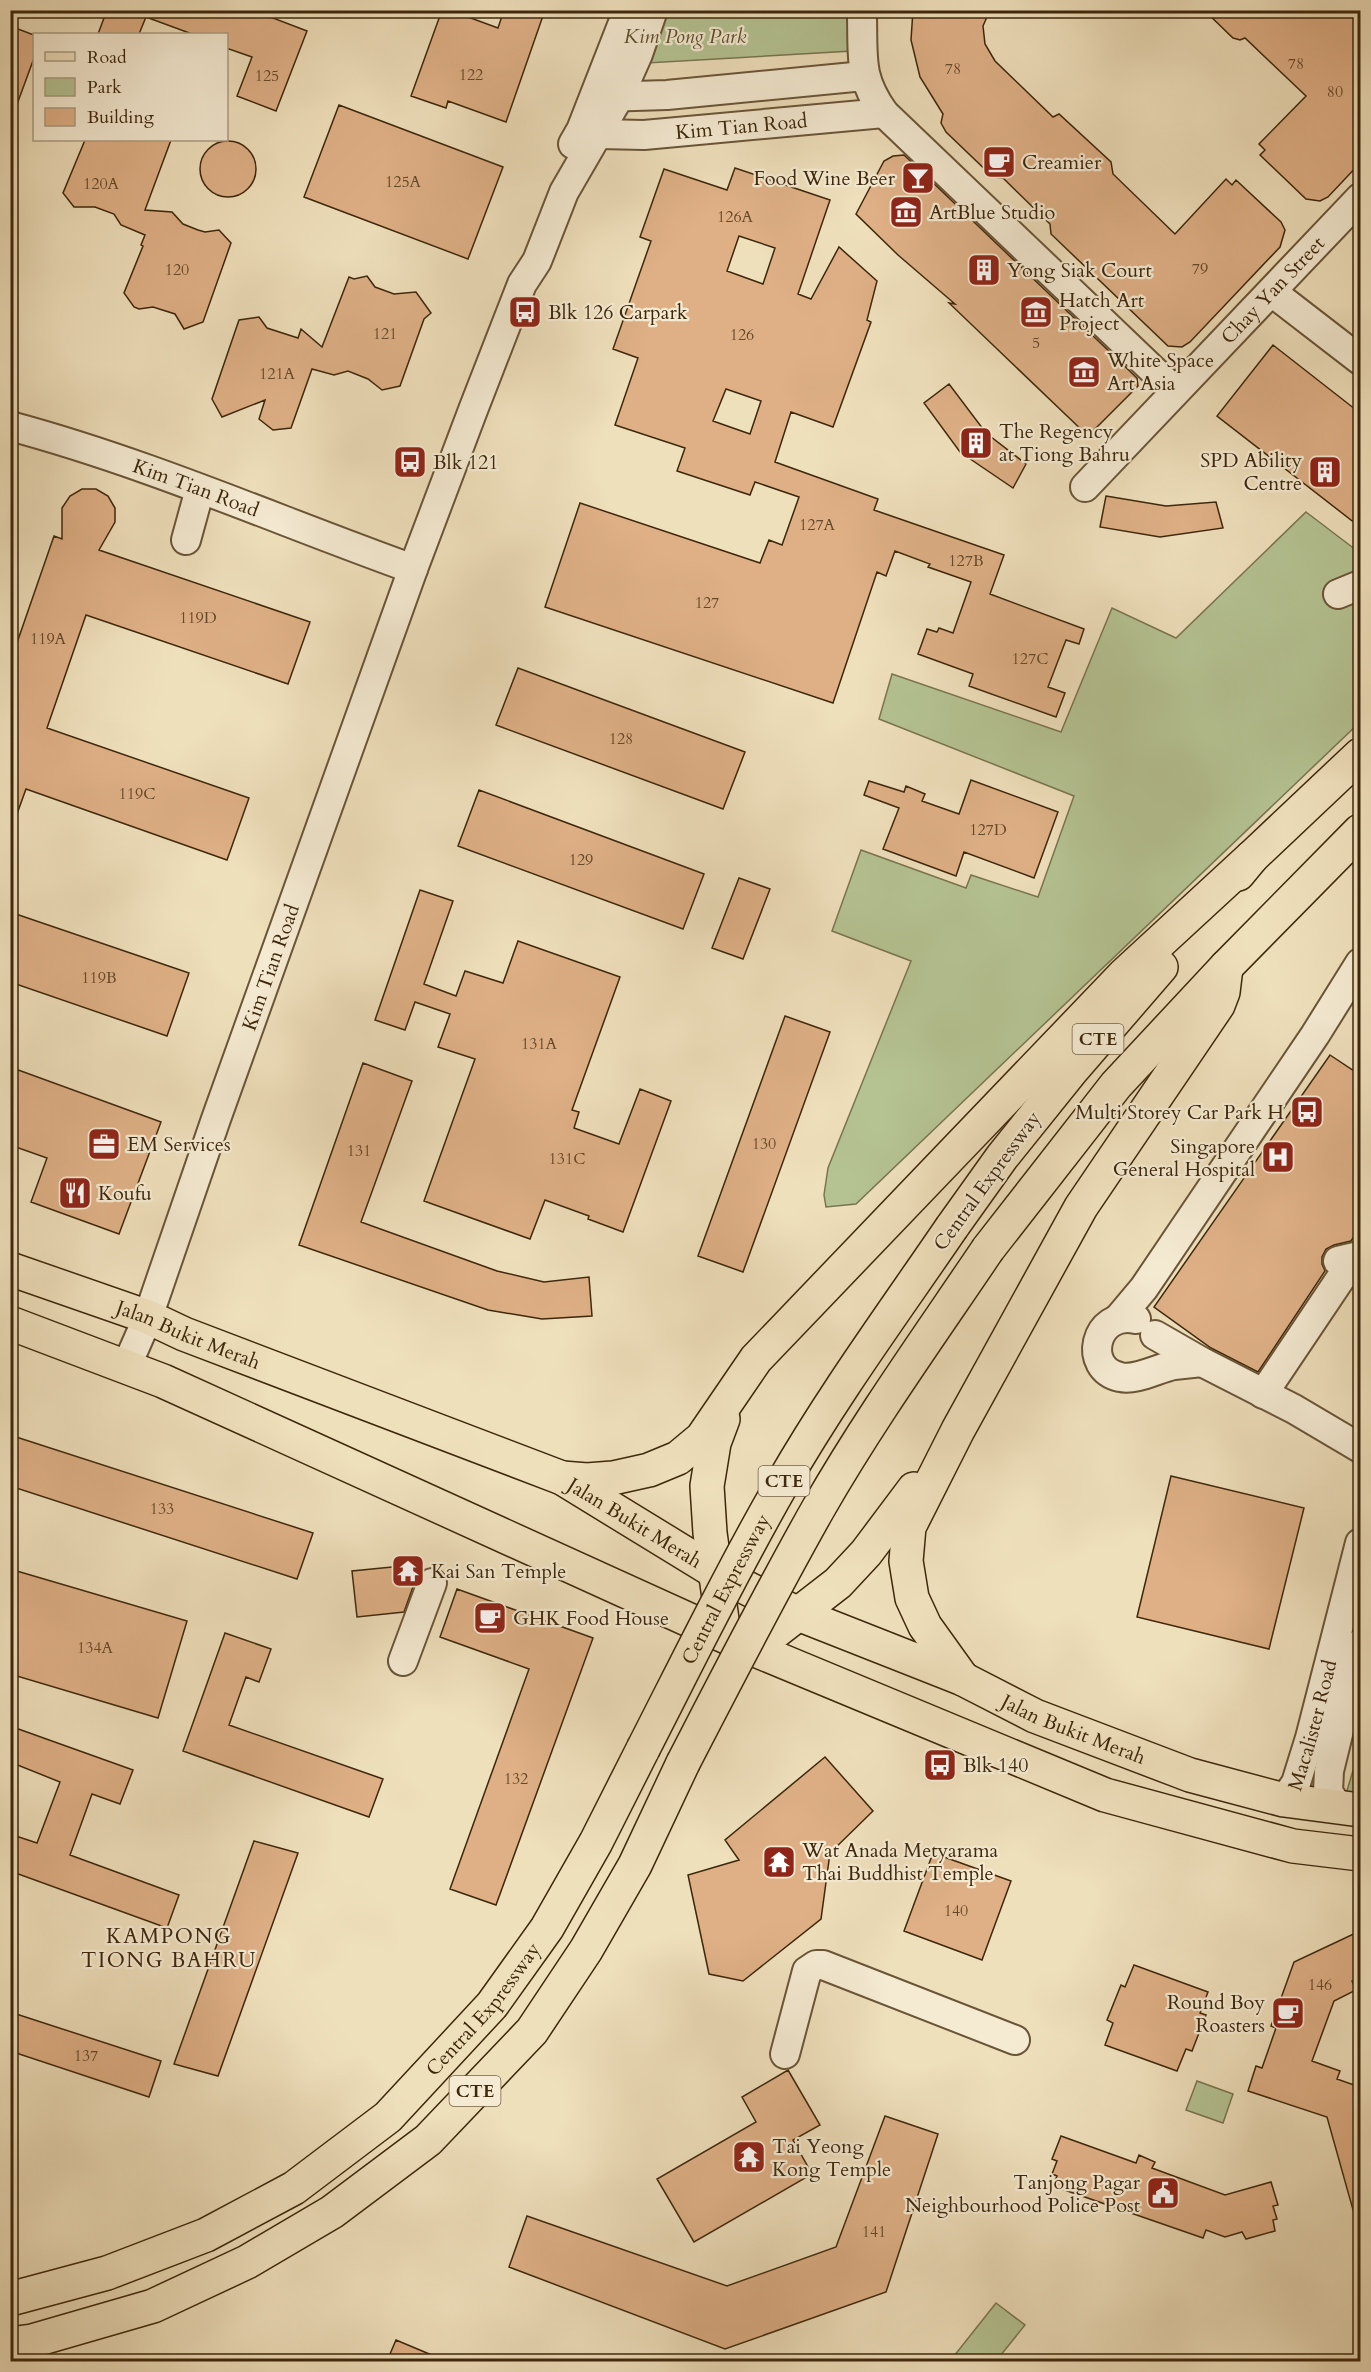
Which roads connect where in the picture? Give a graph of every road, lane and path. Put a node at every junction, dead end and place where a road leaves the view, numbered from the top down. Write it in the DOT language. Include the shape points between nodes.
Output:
graph roads {
  1 [pos="628,10"];
  2 [pos="653,10"];
  3 [pos="863,10"];
  4 [pos="638,54"];
  5 [pos="864,76"];
  6 [pos="667,95"];
  7 [pos="607,97"];
  8 [pos="884,113"];
  9 [pos="590,132"];
  10 [pos="1360,198"];
  11 [pos="1272,292"];
  12 [pos="1360,360"];
  13 [pos="1175,391"];
  14 [pos="10,426"];
  15 [pos="1085,487"];
  16 [pos="200,489"];
  17 [pos="186,540"];
  18 [pos="413,569"];
  19 [pos="1360,755"];
  20 [pos="1360,831"];
  21 [pos="1252,857"];
  22 [pos="1360,963"];
  23 [pos="1226,967"];
  24 [pos="1338,1261"];
  25 [pos="10,1269"];
  26 [pos="1144,1288"];
  27 [pos="148,1317"];
  28 [pos="1118,1319"];
  29 [pos="10,1323"];
  30 [pos="1152,1330"];
  31 [pos="1202,1362"];
  32 [pos="127,1365"];
  33 [pos="1145,1372"];
  34 [pos="1263,1394"];
  35 [pos="730,1398"];
  36 [pos="958,1430"];
  37 [pos="1360,1448"];
  38 [pos="562,1478"];
  39 [pos="1360,1543"];
  40 [pos="717,1573"];
  41 [pos="432,1583"];
  42 [pos="798,1614"];
  43 [pos="724,1634"];
  44 [pos="1360,1644"];
  45 [pos="753,1648"];
  46 [pos="402,1661"];
  47 [pos="963,1679"];
  48 [pos="1284,1800"];
  49 [pos="1350,1809"];
  50 [pos="1360,1854"];
  51 [pos="1015,2040"];
  52 [pos="785,2054"];
  53 [pos="10,2299"];
  54 [pos="10,2344"];
  1 -- 7 [label="street, Kim Tian Road"];
  2 -- 4 [label="street, Kim Tian Road"];
  3 -- 5 [label="street"];
  4 -- 6 [label="street" via="652,85"];
  4 -- 7 [label="street, Kim Tian Road"];
  5 -- 6 [label="street, Kim Tian Road"];
  5 -- 8 [label="street"];
  6 -- 7 [label="street, Kim Tian Road"];
  7 -- 9 [label="street, Kim Tian Road"];
  8 -- 9 [label="street, Kim Tian Road" via="644,135"];
  8 -- 13 [label="street"];
  9 -- 18 [label="street, Kim Tian Road" via="559,166 526,247 522,284"];
  10 -- 11 [label="street, Chay Yan Street"];
  11 -- 12 [label="street"];
  11 -- 13 [label="street, Chay Yan Street"];
  13 -- 15 [label="street, Chay Yan Street"];
  14 -- 16 [label="street, Kim Tian Road"];
  16 -- 17 [label="street"];
  16 -- 18 [label="street, Kim Tian Road"];
  18 -- 27 [label="street, Kim Tian Road"];
  19 -- 21 [label="main road, Central Expressway / CTE"];
  20 -- 23 [label="main road, Central Expressway / CTE"];
  21 -- 35 [label="main road" via="1124,975 965,1139 756,1359"];
  21 -- 53 [label="main road, Central Expressway / CTE, bridge" via="1002,1157 865,1354 783,1483 547,1928 492,2005 388,2117 294,2188 206,2235 107,2273"];
  22 -- 26 [label="street"];
  23 -- 36 [label="main road" via="1218,1005 1081,1207"];
  23 -- 54 [label="main road, Central Expressway / CTE, bridge" via="1116,1085 988,1249 901,1378 819,1507 683,1763 629,1875 538,2022 428,2140 332,2212 246,2262 153,2306"];
  24 -- 34 [label="street" via="1355,1257"];
  25 -- 27 [label="main road, Jalan Bukit Merah"];
  26 -- 28 [label="street"];
  26 -- 30 [label="street" via="1143,1309"];
  27 -- 32 [label="street, Kim Tian Road"];
  27 -- 38 [label="main road, Jalan Bukit Merah"];
  28 -- 30 [label="street" via="1139,1320"];
  28 -- 33 [label="street" via="1101,1332 1098,1355 1102,1365 1119,1377 1130,1378"];
  29 -- 32 [label="main road"];
  30 -- 31 [label="street"];
  30 -- 33 [label="street" via="1157,1355"];
  31 -- 33 [label="street"];
  31 -- 34 [label="street"];
  32 -- 43 [label="main road"];
  34 -- 37 [label="street"];
  35 -- 38 [label="main road" via="702,1438 678,1458 613,1478"];
  35 -- 40 [label="main road" via="714,1443 707,1486"];
  36 -- 42 [label="main road" via="866,1553 838,1584"];
  36 -- 47 [label="main road" via="909,1527 906,1562 912,1598 925,1626"];
  38 -- 40 [label="main road, Jalan Bukit Merah"];
  39 -- 48 [label="street, Macalister Road" via="1310,1738 1296,1783"];
  40 -- 42 [label="main road, Jalan Bukit Merah"];
  40 -- 43 [label="main road"];
  41 -- 46 [label="street"];
  42 -- 45 [label="main road"];
  42 -- 47 [label="main road, Jalan Bukit Merah"];
  43 -- 45 [label="main road"];
  44 -- 49 [label="street, Macalister Road" via="1329,1771 1328,1791"];
  45 -- 50 [label="main road" via="1104,1795 1293,1846"];
  47 -- 48 [label="main road, Jalan Bukit Merah" via="1035,1716 1121,1750 1190,1775"];
  48 -- 49 [label="main road, Jalan Bukit Merah"];
  51 -- 52 [label="street" via="816,1965 807,1971"];
}
